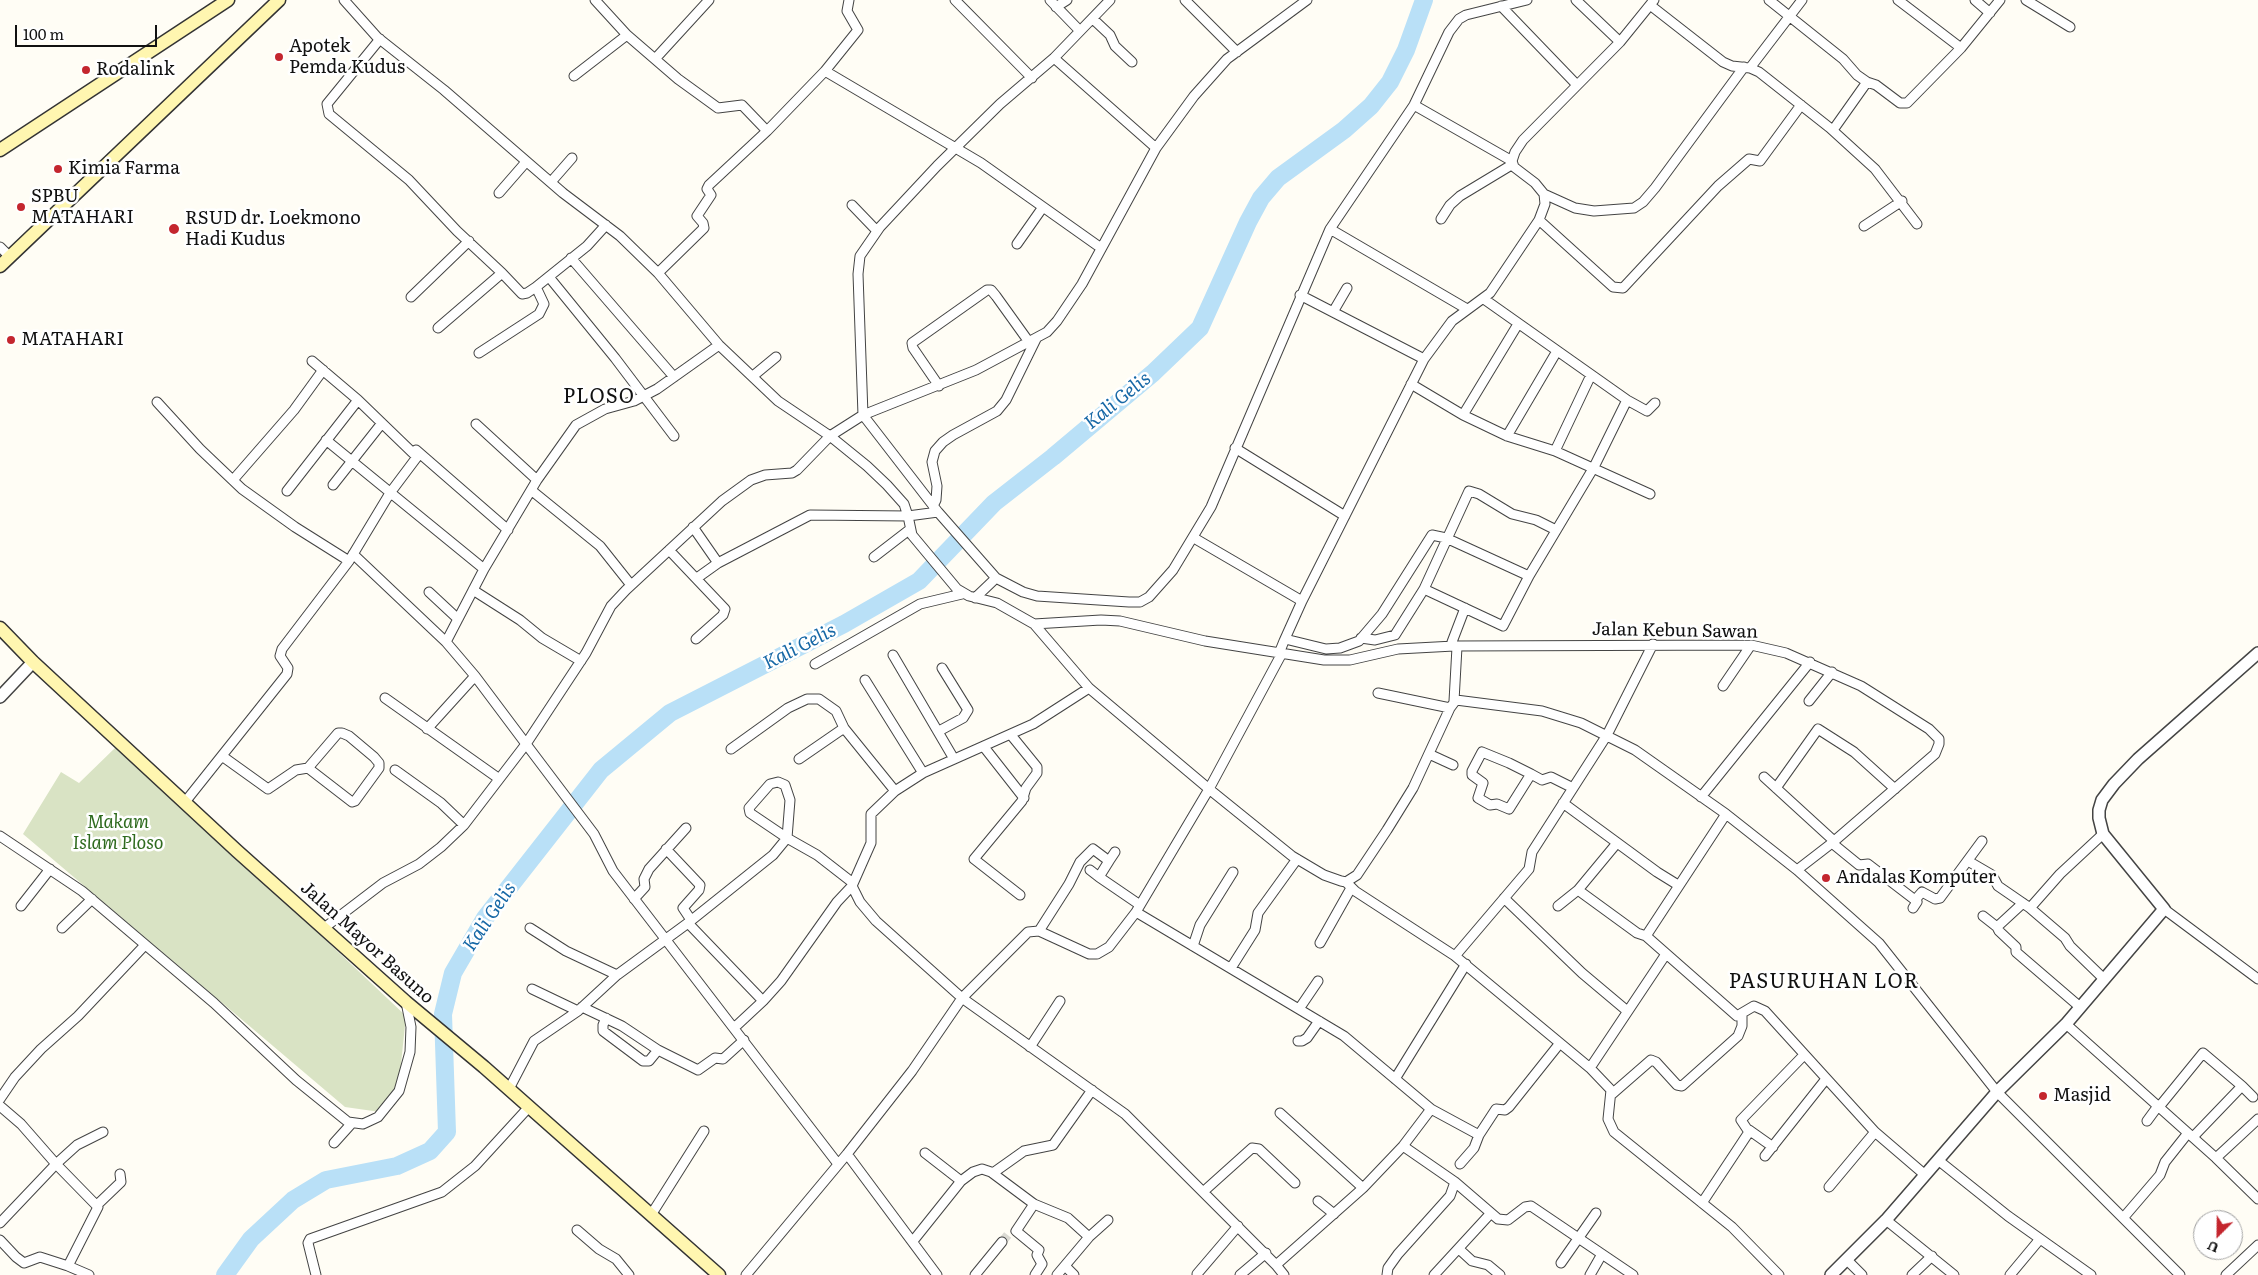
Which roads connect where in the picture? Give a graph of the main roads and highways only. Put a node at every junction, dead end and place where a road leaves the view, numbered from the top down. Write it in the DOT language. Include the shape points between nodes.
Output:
graph roads {
  1 [pos="228,0"];
  2 [pos="279,0"];
  3 [pos="1,148"];
  4 [pos="3,256"];
  5 [pos="0,628"];
  6 [pos="719,1275"];
  1 -- 3 [label="main road"];
  2 -- 4 [label="main road"];
  5 -- 6 [label="main road, Jalan Mayor Basuno" via="33,662 324,928"];
}
